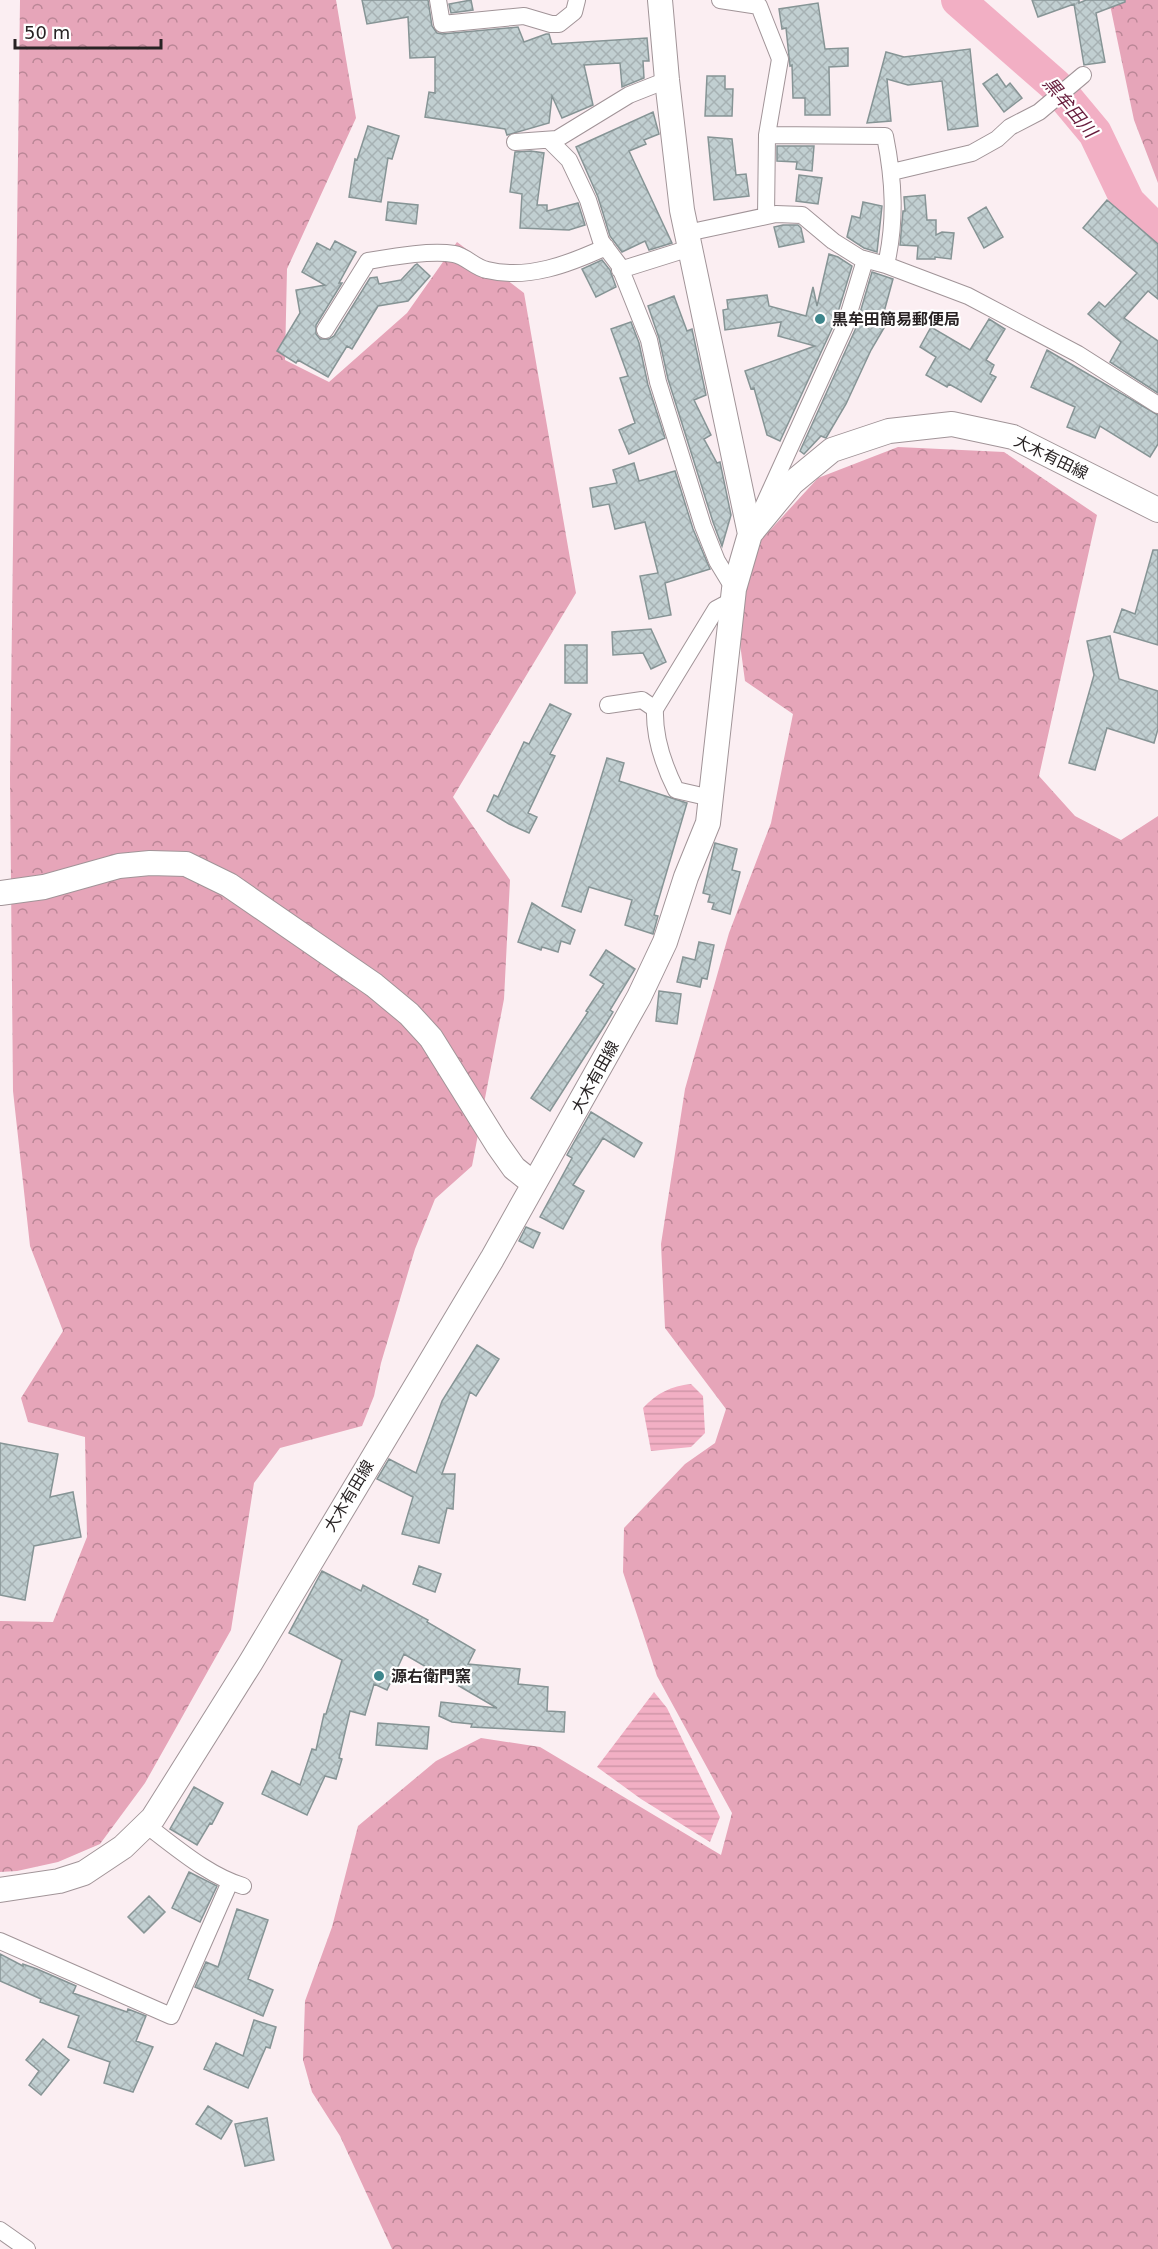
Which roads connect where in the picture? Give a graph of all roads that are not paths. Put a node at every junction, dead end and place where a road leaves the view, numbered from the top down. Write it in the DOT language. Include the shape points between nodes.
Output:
graph roads {
  1 [pos="438,0"];
  2 [pos="577,0"];
  3 [pos="660,0"];
  4 [pos="720,0"];
  5 [pos="1078,79"];
  6 [pos="667,80"];
  7 [pos="766,135"];
  8 [pos="549,140"];
  9 [pos="515,142"];
  10 [pos="892,172"];
  11 [pos="766,216"];
  12 [pos="689,241"];
  13 [pos="606,247"];
  14 [pos="865,260"];
  15 [pos="886,265"];
  16 [pos="621,270"];
  17 [pos="326,330"];
  18 [pos="1158,405"];
  19 [pos="1158,510"];
  20 [pos="750,534"];
  21 [pos="733,594"];
  22 [pos="608,705"];
  23 [pos="655,709"];
  24 [pos="711,798"];
  25 [pos="0,893"];
  26 [pos="534,1184"];
  27 [pos="146,1826"];
  28 [pos="0,1890"];
  29 [pos="0,1941"];
  30 [pos="0,2230"];
  31 [pos="27,2249"];
  1 -- 2 [label="street" via="442,24 524,16 559,24 574,12"];
  3 -- 6 [label="main road"];
  4 -- 7 [label="street" via="759,6 780,59"];
  5 -- 10 [label="street" via="1039,112 972,153"];
  6 -- 8 [label="street" via="629,95 557,139"];
  6 -- 12 [label="main road"];
  7 -- 10 [label="street" via="885,136"];
  7 -- 11 [label="street"];
  8 -- 9 [label="street"];
  8 -- 13 [label="street" via="569,160 579,178"];
  10 -- 15 [label="street" via="893,235"];
  11 -- 12 [label="street"];
  11 -- 14 [label="street" via="802,215 833,241"];
  12 -- 16 [label="street"];
  12 -- 20 [label="main road"];
  13 -- 16 [label="street"];
  13 -- 17 [label="street" via="539,271 487,270 457,254 443,253 368,261"];
  14 -- 15 [label="street"];
  14 -- 20 [label="street" via="845,326"];
  15 -- 18 [label="street" via="969,296 1078,354"];
  16 -- 21 [label="street" via="649,340 658,382 703,526"];
  19 -- 20 [label="main road, 大木有田線" via="1013,437 952,424 889,431 832,450 792,483"];
  20 -- 21 [label="main road, 大木有田線"];
  21 -- 23 [label="street" via="716,609"];
  21 -- 24 [label="main road, 大木有田線"];
  22 -- 23 [label="street" via="642,700"];
  23 -- 24 [label="street" via="667,772 676,790"];
  24 -- 26 [label="main road, 大木有田線" via="708,823 665,942 639,997"];
  25 -- 26 [label="main road" via="44,887 119,866 150,863 186,864 229,885 410,1014 431,1038 497,1144 514,1167"];
  26 -- 27 [label="main road, 大木有田線" via="212,1726"];
  27 -- 28 [label="main road, 大木有田線" via="84,1873 51,1883"];
  27 -- 29 [label="street" via="236,1884 171,2016"];
  30 -- 31 [label="street"];
}
